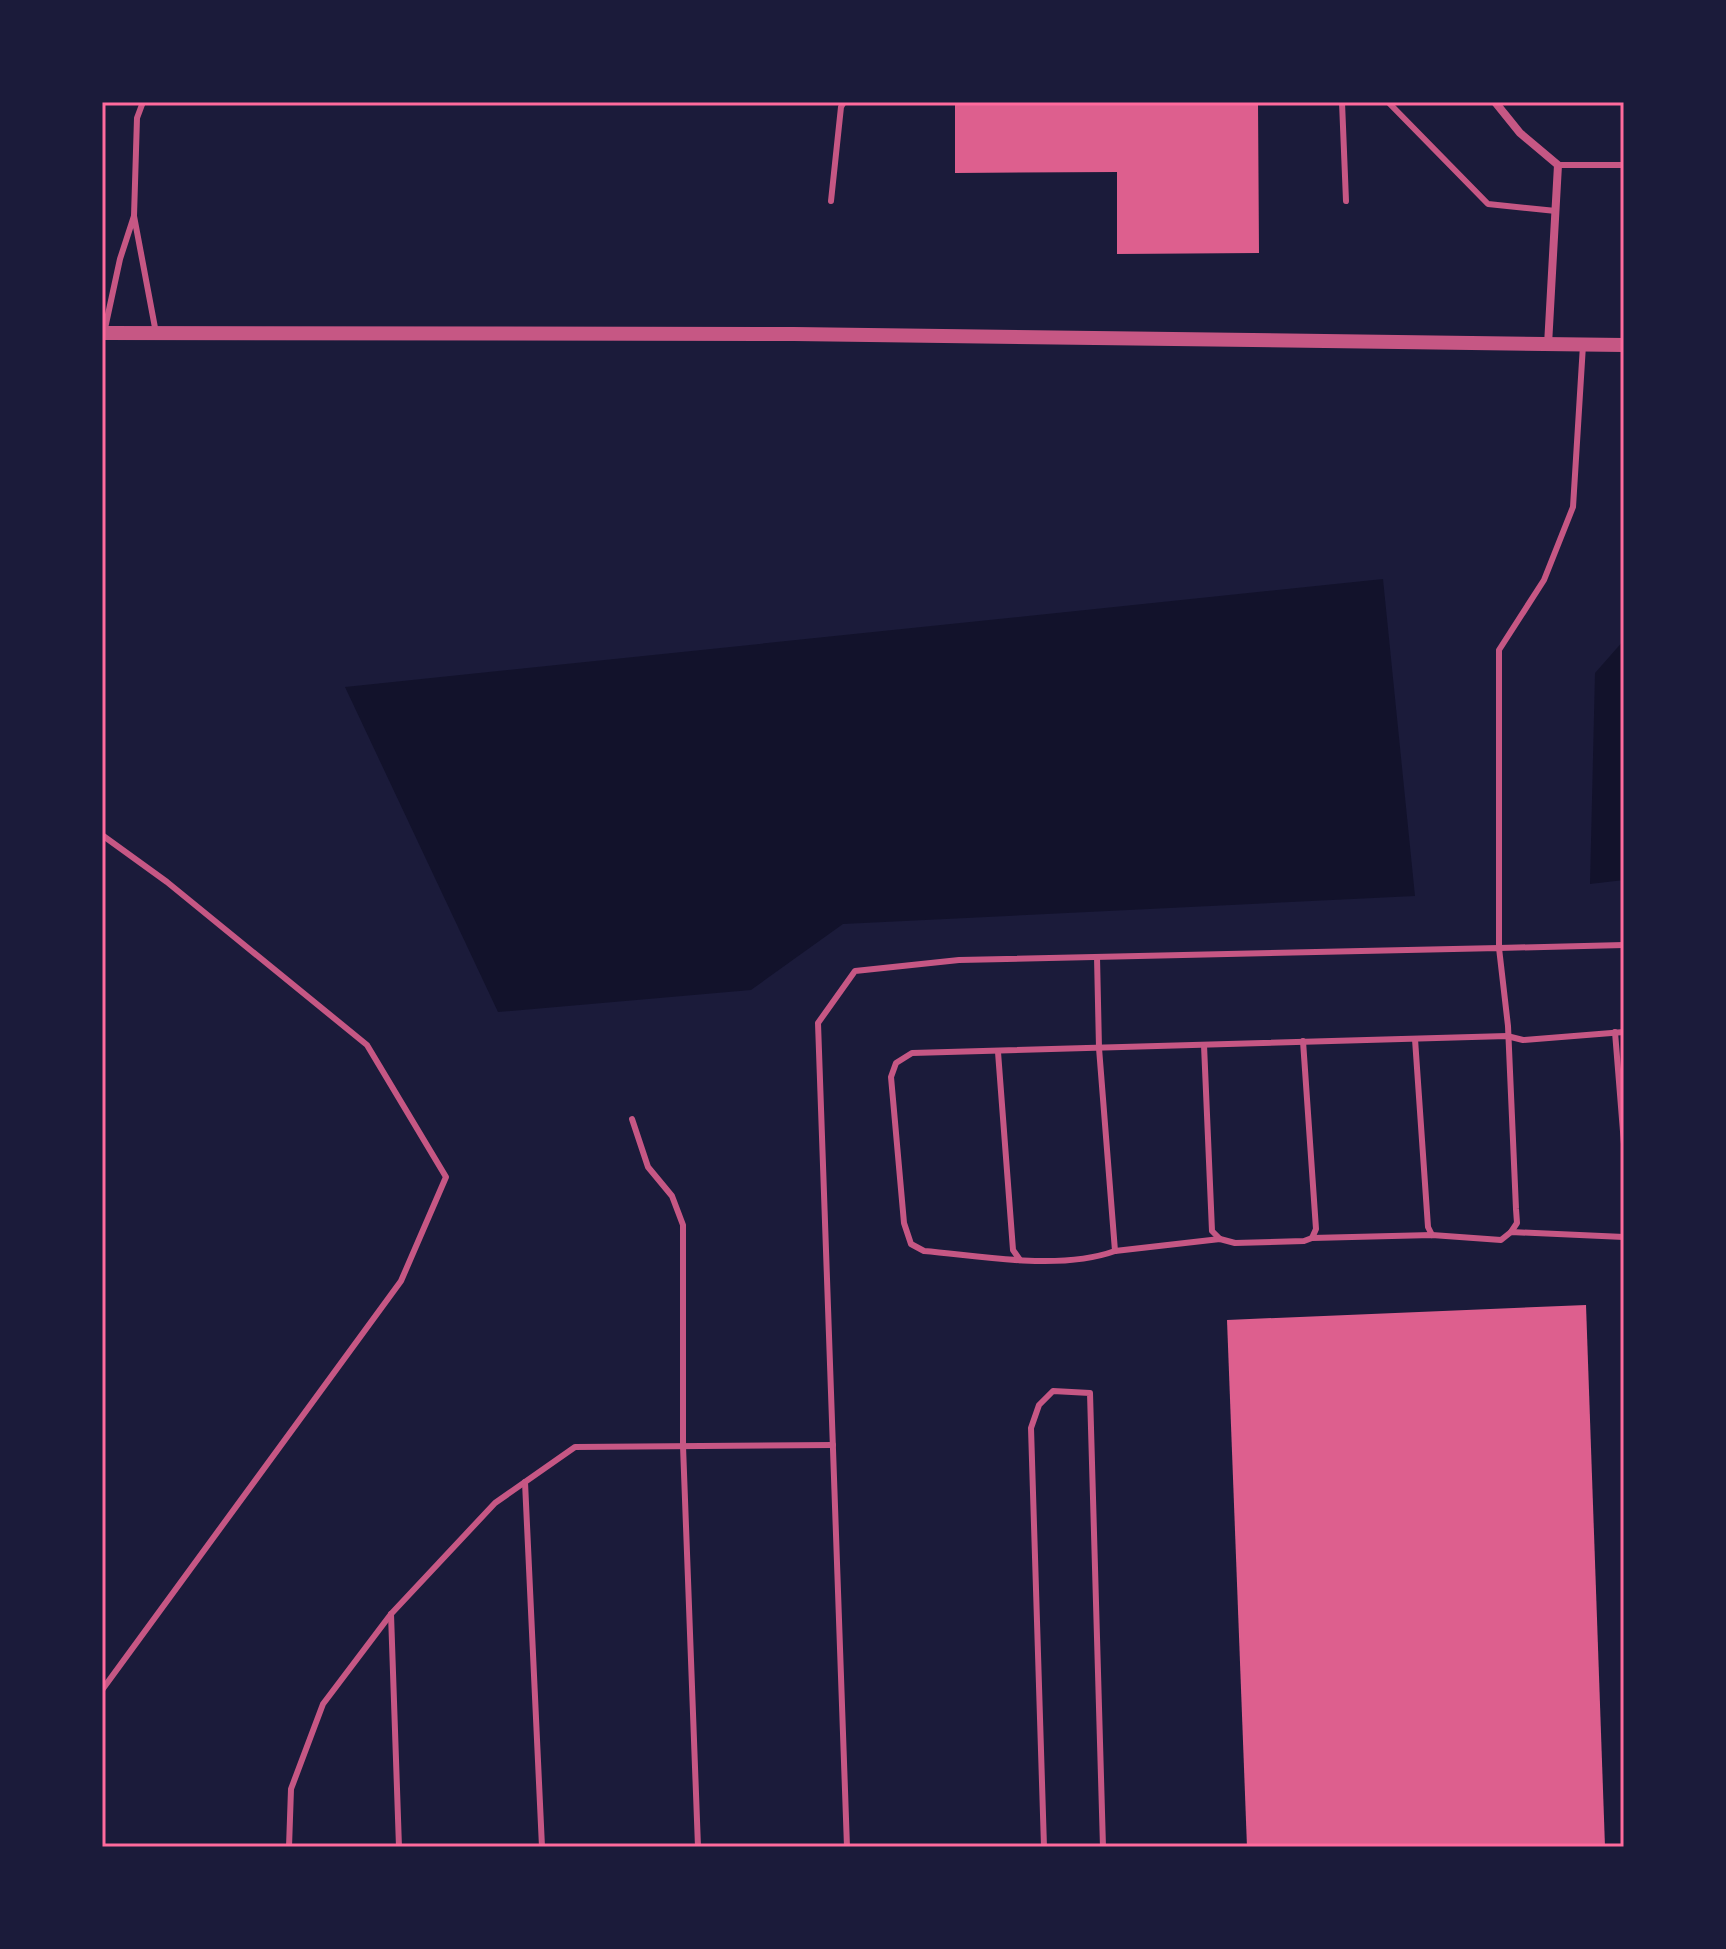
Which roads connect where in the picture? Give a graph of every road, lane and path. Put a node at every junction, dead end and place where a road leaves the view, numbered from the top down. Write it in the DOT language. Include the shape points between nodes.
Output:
graph roads {
  1 [pos="143,102"];
  2 [pos="844,102"];
  3 [pos="1342,102"];
  4 [pos="1388,102"];
  5 [pos="1495,102"];
  6 [pos="1558,165"];
  7 [pos="1624,165"];
  8 [pos="831,201"];
  9 [pos="1346,201"];
  10 [pos="1556,211"];
  11 [pos="134,216"];
  12 [pos="103,333"];
  13 [pos="156,333"];
  14 [pos="1548,345"];
  15 [pos="1583,345"];
  16 [pos="1624,345"];
  17 [pos="102,835"];
  18 [pos="1624,945"];
  19 [pos="1499,948"];
  20 [pos="1097,957"];
  21 [pos="1615,1032"];
  22 [pos="1624,1032"];
  23 [pos="1507,1036"];
  24 [pos="1415,1039"];
  25 [pos="1303,1041"];
  26 [pos="1204,1045"];
  27 [pos="1099,1048"];
  28 [pos="998,1052"];
  29 [pos="632,1119"];
  30 [pos="1624,1144"];
  31 [pos="1511,1232"];
  32 [pos="1432,1235"];
  33 [pos="1624,1237"];
  34 [pos="1312,1238"];
  35 [pos="1220,1239"];
  36 [pos="1115,1251"];
  37 [pos="1020,1260"];
  38 [pos="833,1445"];
  39 [pos="683,1446"];
  40 [pos="525,1482"];
  41 [pos="391,1614"];
  42 [pos="102,1690"];
  43 [pos="289,1847"];
  44 [pos="399,1847"];
  45 [pos="542,1847"];
  46 [pos="698,1847"];
  47 [pos="847,1847"];
  48 [pos="1044,1847"];
  49 [pos="1103,1847"];
  1 -- 11 [label="lane" via="137,118"];
  2 -- 8 [label="lane"];
  3 -- 9 [label="lane"];
  4 -- 10 [label="lane" via="1488,204"];
  5 -- 6 [label="street" via="1520,133"];
  6 -- 7 [label="lane"];
  6 -- 10 [label="street"];
  10 -- 14 [label="street"];
  11 -- 12 [label="lane"];
  11 -- 13 [label="lane"];
  12 -- 13 [label="street"];
  13 -- 14 [label="street" via="794,334"];
  14 -- 15 [label="street"];
  15 -- 16 [label="street"];
  15 -- 19 [label="lane" via="1573,507 1544,580 1499,650"];
  17 -- 42 [label="lane" via="367,1045 446,1177 401,1281"];
  18 -- 19 [label="lane"];
  19 -- 20 [label="lane"];
  19 -- 23 [label="lane"];
  20 -- 27 [label="lane"];
  20 -- 38 [label="lane" via="959,960 855,971 818,1023"];
  21 -- 22 [label="lane"];
  21 -- 23 [label="lane" via="1523,1040"];
  21 -- 30 [label="lane"];
  23 -- 24 [label="lane"];
  23 -- 31 [label="lane" via="1517,1223"];
  24 -- 25 [label="lane"];
  24 -- 32 [label="lane"];
  25 -- 26 [label="lane"];
  25 -- 34 [label="lane" via="1316,1229"];
  26 -- 27 [label="lane"];
  26 -- 35 [label="lane" via="1212,1231"];
  27 -- 28 [label="lane"];
  27 -- 36 [label="lane"];
  28 -- 37 [label="lane" via="1013,1250"];
  28 -- 37 [label="lane" via="912,1053 896,1063 891,1077 904,1223 911,1244 924,1251"];
  29 -- 39 [label="lane" via="648,1167 672,1196 683,1225"];
  31 -- 32 [label="lane" via="1501,1240"];
  31 -- 33 [label="lane"];
  32 -- 34 [label="lane"];
  34 -- 35 [label="lane" via="1235,1243"];
  35 -- 36 [label="lane"];
  36 -- 37 [label="lane" via="1100,1257"];
  38 -- 39 [label="lane"];
  38 -- 47 [label="lane"];
  39 -- 40 [label="lane" via="575,1447"];
  39 -- 46 [label="lane"];
  40 -- 41 [label="lane" via="495,1503"];
  40 -- 45 [label="lane"];
  41 -- 43 [label="lane" via="323,1704 291,1789"];
  41 -- 44 [label="lane"];
  48 -- 49 [label="lane" via="1031,1428 1039,1405 1053,1391 1090,1393"];
}
